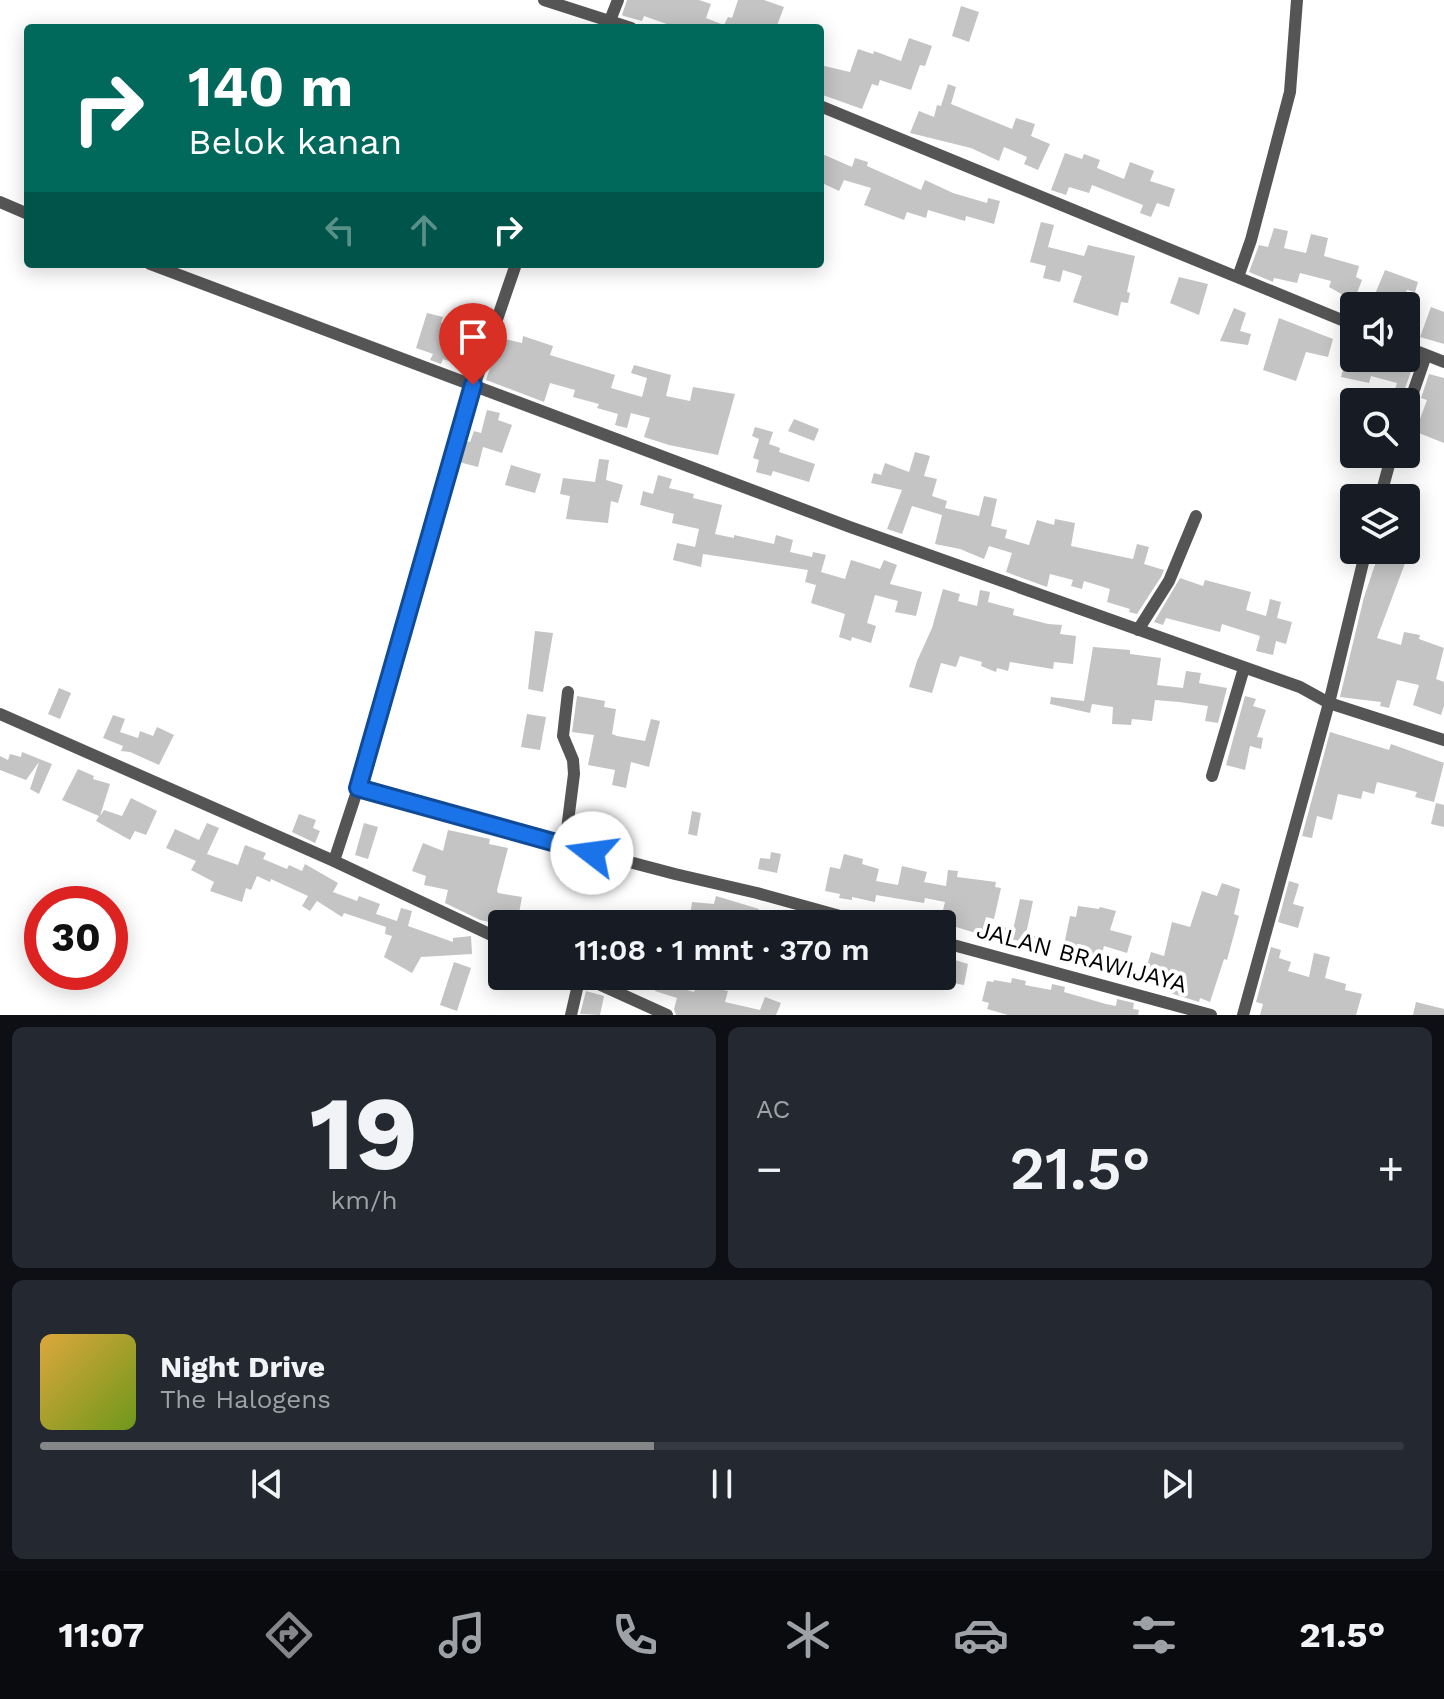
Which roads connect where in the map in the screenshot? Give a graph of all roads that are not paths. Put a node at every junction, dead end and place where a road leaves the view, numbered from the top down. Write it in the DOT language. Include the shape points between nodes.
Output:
graph roads {
  1 [pos="544,0"];
  2 [pos="618,0"];
  3 [pos="1297,0"];
  4 [pos="608,24"];
  5 [pos="824,108"];
  6 [pos="0,202"];
  7 [pos="24,212"];
  8 [pos="161,268"];
  9 [pos="515,268"];
  10 [pos="1238,277"];
  11 [pos="1340,319"];
  12 [pos="1420,353"];
  13 [pos="1426,355"];
  14 [pos="1444,362"];
  15 [pos="473,385"];
  16 [pos="1415,388"];
  17 [pos="1196,516"];
  18 [pos="1363,564"];
  19 [pos="1138,630"];
  20 [pos="1244,668"];
  21 [pos="568,692"];
  22 [pos="1329,703"];
  23 [pos="0,714"];
  24 [pos="1444,740"];
  25 [pos="1212,776"];
  26 [pos="358,788"];
  27 [pos="565,845"];
  28 [pos="334,861"];
  29 [pos="818,910"];
  30 [pos="488,933"];
  31 [pos="956,946"];
  32 [pos="577,990"];
  33 [pos="611,990"];
  34 [pos="571,1015"];
  35 [pos="667,1015"];
  36 [pos="1211,1015"];
  37 [pos="1243,1015"];
  1 -- 4 [label="street"];
  2 -- 4 [label="street"];
  3 -- 10 [label="street" via="1290,92"];
  5 -- 10 [label="street"];
  6 -- 7 [label="street"];
  8 -- 15 [label="street"];
  9 -- 15 [label="street"];
  10 -- 11 [label="street"];
  12 -- 13 [label="street"];
  13 -- 14 [label="street"];
  13 -- 16 [label="street"];
  15 -- 19 [label="street"];
  15 -- 26 [label="street"];
  17 -- 19 [label="street" via="1169,581"];
  18 -- 22 [label="street"];
  19 -- 20 [label="street"];
  20 -- 22 [label="street"];
  20 -- 25 [label="street"];
  21 -- 27 [label="street" via="563,736 574,774"];
  22 -- 24 [label="street"];
  22 -- 37 [label="street"];
  23 -- 28 [label="street"];
  26 -- 27 [label="street"];
  26 -- 28 [label="street"];
  27 -- 29 [label="street"];
  28 -- 30 [label="street"];
  31 -- 36 [label="street, JALAN BRAWIJAYA"];
  32 -- 34 [label="street"];
  33 -- 35 [label="street"];
}
